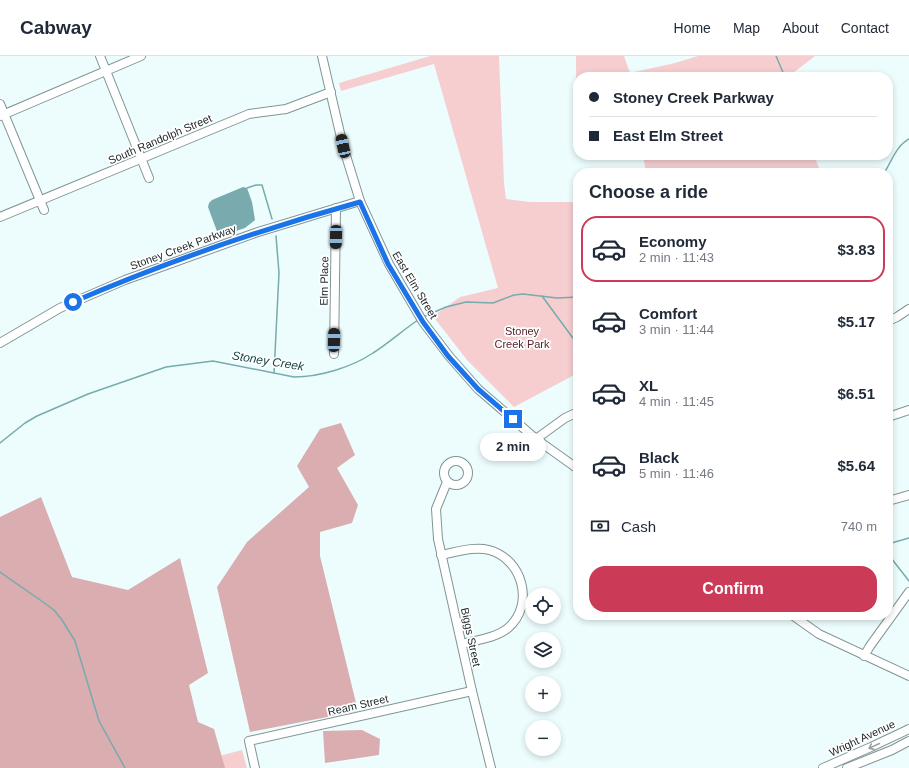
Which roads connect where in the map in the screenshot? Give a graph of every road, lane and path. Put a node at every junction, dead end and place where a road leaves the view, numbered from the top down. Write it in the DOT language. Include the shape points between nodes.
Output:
graph roads {
  1 [pos="100,56"];
  2 [pos="141,56"];
  3 [pos="322,56"];
  4 [pos="106,70"];
  5 [pos="331,92"];
  6 [pos="0,104"];
  7 [pos="2,115"];
  8 [pos="141,159"];
  9 [pos="149,178"];
  10 [pos="41,201"];
  11 [pos="360,202"];
  12 [pos="336,208"];
  13 [pos="44,210"];
  14 [pos="0,217"];
  15 [pos="909,309"];
  16 [pos="893,319"];
  17 [pos="0,342"];
  18 [pos="334,354"];
  19 [pos="909,410"];
  20 [pos="573,414"];
  21 [pos="893,415"];
  22 [pos="536,439"];
  23 [pos="573,465"];
  24 [pos="447,482"];
  25 [pos="909,494"];
  26 [pos="893,499"];
  27 [pos="441,555"];
  28 [pos="909,592"];
  29 [pos="893,614"];
  30 [pos="799,620"];
  31 [pos="889,620"];
  32 [pos="462,644"];
  33 [pos="864,656"];
  34 [pos="909,676"];
  35 [pos="472,690"];
  36 [pos="909,729"];
  37 [pos="909,741"];
  38 [pos="254,768"];
  39 [pos="490,768"];
  40 [pos="824,768"];
  41 [pos="847,768"];
  1 -- 4 [label="street"];
  2 -- 4 [label="street"];
  3 -- 5 [label="street, East Elm Street"];
  4 -- 7 [label="street"];
  4 -- 8 [label="street"];
  5 -- 8 [label="street, South Randolph Street" via="286,109 249,114"];
  5 -- 11 [label="street, East Elm Street" via="343,146"];
  6 -- 7 [label="street"];
  7 -- 10 [label="street"];
  8 -- 9 [label="street"];
  8 -- 10 [label="street, South Randolph Street"];
  10 -- 13 [label="street"];
  10 -- 14 [label="street, South Randolph Street"];
  11 -- 12 [label="street, Stoney Creek Parkway"];
  11 -- 22 [label="street, East Elm Street" via="388,264 423,322 448,356 478,389"];
  12 -- 17 [label="street, Stoney Creek Parkway" via="255,233 125,280 60,308"];
  12 -- 18 [label="street, Elm Place"];
  15 -- 16 [label="street"];
  19 -- 21 [label="street"];
  20 -- 22 [label="street"];
  22 -- 23 [label="street, East Elm Street"];
  24 -- 27 [label="street, Biggs Street" via="436,509"];
  25 -- 26 [label="street"];
  27 -- 32 [label="street, Biggs Street"];
  27 -- 32 [label="street" via="476,548 490,550 504,557 514,567 521,580 522,605 508,628 496,635"];
  28 -- 29 [label="street"];
  30 -- 33 [label="street" via="819,634"];
  31 -- 33 [label="street"];
  32 -- 35 [label="street, Biggs Street"];
  33 -- 34 [label="street"];
  35 -- 38 [label="street, Ream Street" via="249,741"];
  35 -- 39 [label="street, Biggs Street"];
  36 -- 40 [label="street, Wright Avenue, one-way"];
  37 -- 41 [label="street, Wright Avenue"];
}
